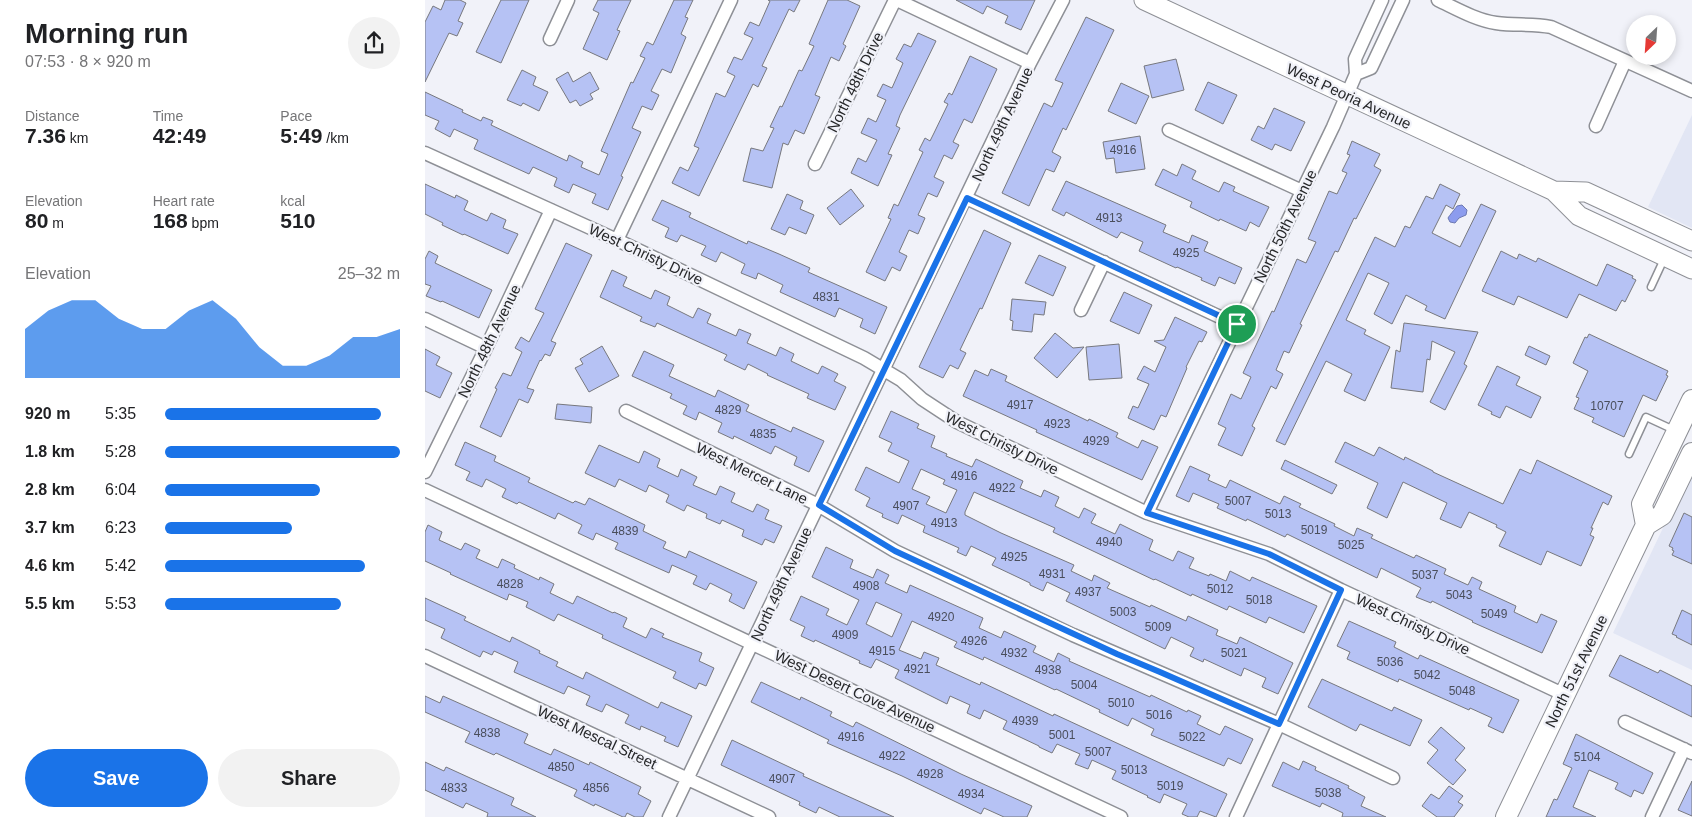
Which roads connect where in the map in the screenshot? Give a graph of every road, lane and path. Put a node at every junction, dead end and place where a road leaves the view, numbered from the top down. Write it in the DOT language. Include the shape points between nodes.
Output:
graph roads {
  1 [pos="569,0"];
  2 [pos="731,0"];
  3 [pos="896,0"];
  4 [pos="1063,0"];
  5 [pos="1144,0"];
  6 [pos="1382,0"];
  7 [pos="1403,0"];
  8 [pos="1438,0"];
  9 [pos="550,39"];
  10 [pos="1625,61"];
  11 [pos="1030,63"];
  12 [pos="1356,74"];
  13 [pos="1692,91"];
  14 [pos="1347,95"];
  15 [pos="1596,126"];
  16 [pos="1169,130"];
  17 [pos="425,153"];
  18 [pos="815,164"];
  19 [pos="1302,191"];
  20 [pos="1554,192"];
  21 [pos="967,198"];
  22 [pos="551,210"];
  23 [pos="1691,237"];
  24 [pos="617,240"];
  25 [pos="1665,257"];
  26 [pos="1104,262"];
  27 [pos="1692,269"];
  28 [pos="1651,288"];
  29 [pos="1081,310"];
  30 [pos="425,319"];
  31 [pos="1237,324"];
  32 [pos="486,348"];
  33 [pos="885,369"];
  34 [pos="1692,400"];
  35 [pos="625,412"];
  36 [pos="1677,431"];
  37 [pos="1692,453"];
  38 [pos="1629,454"];
  39 [pos="425,472"];
  40 [pos="425,490"];
  41 [pos="819,505"];
  42 [pos="1147,513"];
  43 [pos="1647,525"];
  44 [pos="1341,590"];
  45 [pos="753,644"];
  46 [pos="425,656"];
  47 [pos="1565,695"];
  48 [pos="1625,722"];
  49 [pos="1279,724"];
  50 [pos="1688,751"];
  51 [pos="1393,778"];
  52 [pos="687,779"];
  53 [pos="669,817"];
  54 [pos="769,817"];
  55 [pos="1121,817"];
  56 [pos="1236,817"];
  57 [pos="1506,817"];
  58 [pos="1652,817"];
  1 -- 9 [label="street"];
  2 -- 24 [label="street"];
  3 -- 11 [label="street"];
  3 -- 18 [label="street, North 48th Drive"];
  4 -- 11 [label="street, North 49th Avenue"];
  5 -- 14 [label="main road, West Peoria Avenue"];
  6 -- 12 [label="street" via="1355,59"];
  7 -- 12 [label="street" via="1371,68"];
  8 -- 10 [label="street" via="1481,20 1551,27"];
  10 -- 13 [label="street"];
  10 -- 15 [label="street"];
  11 -- 21 [label="street, North 49th Avenue"];
  12 -- 14 [label="street, North 50th Avenue"];
  14 -- 19 [label="street, North 50th Avenue"];
  14 -- 20 [label="main road, West Peoria Avenue"];
  16 -- 19 [label="street"];
  17 -- 22 [label="street, West Christy Drive"];
  19 -- 31 [label="street, North 50th Avenue"];
  20 -- 23 [label="main road, West Peoria Avenue" via="1586,192"];
  20 -- 25 [label="main road, West Peoria Avenue" via="1579,216"];
  21 -- 26 [label="street"];
  21 -- 33 [label="street, North 49th Avenue"];
  22 -- 24 [label="street, West Christy Drive"];
  22 -- 32 [label="street, North 48th Avenue"];
  24 -- 33 [label="street, West Christy Drive"];
  25 -- 27 [label="main road, West Peoria Avenue"];
  25 -- 28 [label="lane"];
  26 -- 29 [label="street"];
  26 -- 31 [label="street"];
  30 -- 32 [label="street"];
  31 -- 42 [label="street, North 50th Avenue"];
  32 -- 39 [label="street, North 48th Avenue"];
  33 -- 41 [label="street, North 49th Avenue"];
  33 -- 42 [label="street, West Christy Drive" via="939,412 957,422"];
  34 -- 36 [label="main road"];
  35 -- 41 [label="street, West Mercer Lane"];
  36 -- 38 [label="lane" via="1646,417"];
  36 -- 43 [label="main road" via="1642,504"];
  37 -- 43 [label="main road, North 51st Avenue" via="1662,515"];
  40 -- 45 [label="street, West Desert Cove Avenue"];
  41 -- 45 [label="street, North 49th Avenue"];
  41 -- 49 [label="street, West Mercer Lane" via="895,551 1117,654"];
  42 -- 44 [label="street, West Christy Drive" via="1269,554"];
  43 -- 47 [label="main road, North 51st Avenue"];
  44 -- 47 [label="street, West Christy Drive"];
  44 -- 49 [label="street"];
  45 -- 52 [label="street, North 49th Avenue"];
  45 -- 55 [label="street, West Desert Cove Avenue"];
  46 -- 52 [label="street, West Mescal Street"];
  47 -- 57 [label="main road, North 51st Avenue"];
  48 -- 50 [label="street"];
  49 -- 51 [label="street, West Mercer Lane"];
  49 -- 56 [label="street"];
  50 -- 58 [label="street"];
  52 -- 53 [label="street, North 49th Avenue"];
  52 -- 54 [label="street, West Mescal Street"];
}
